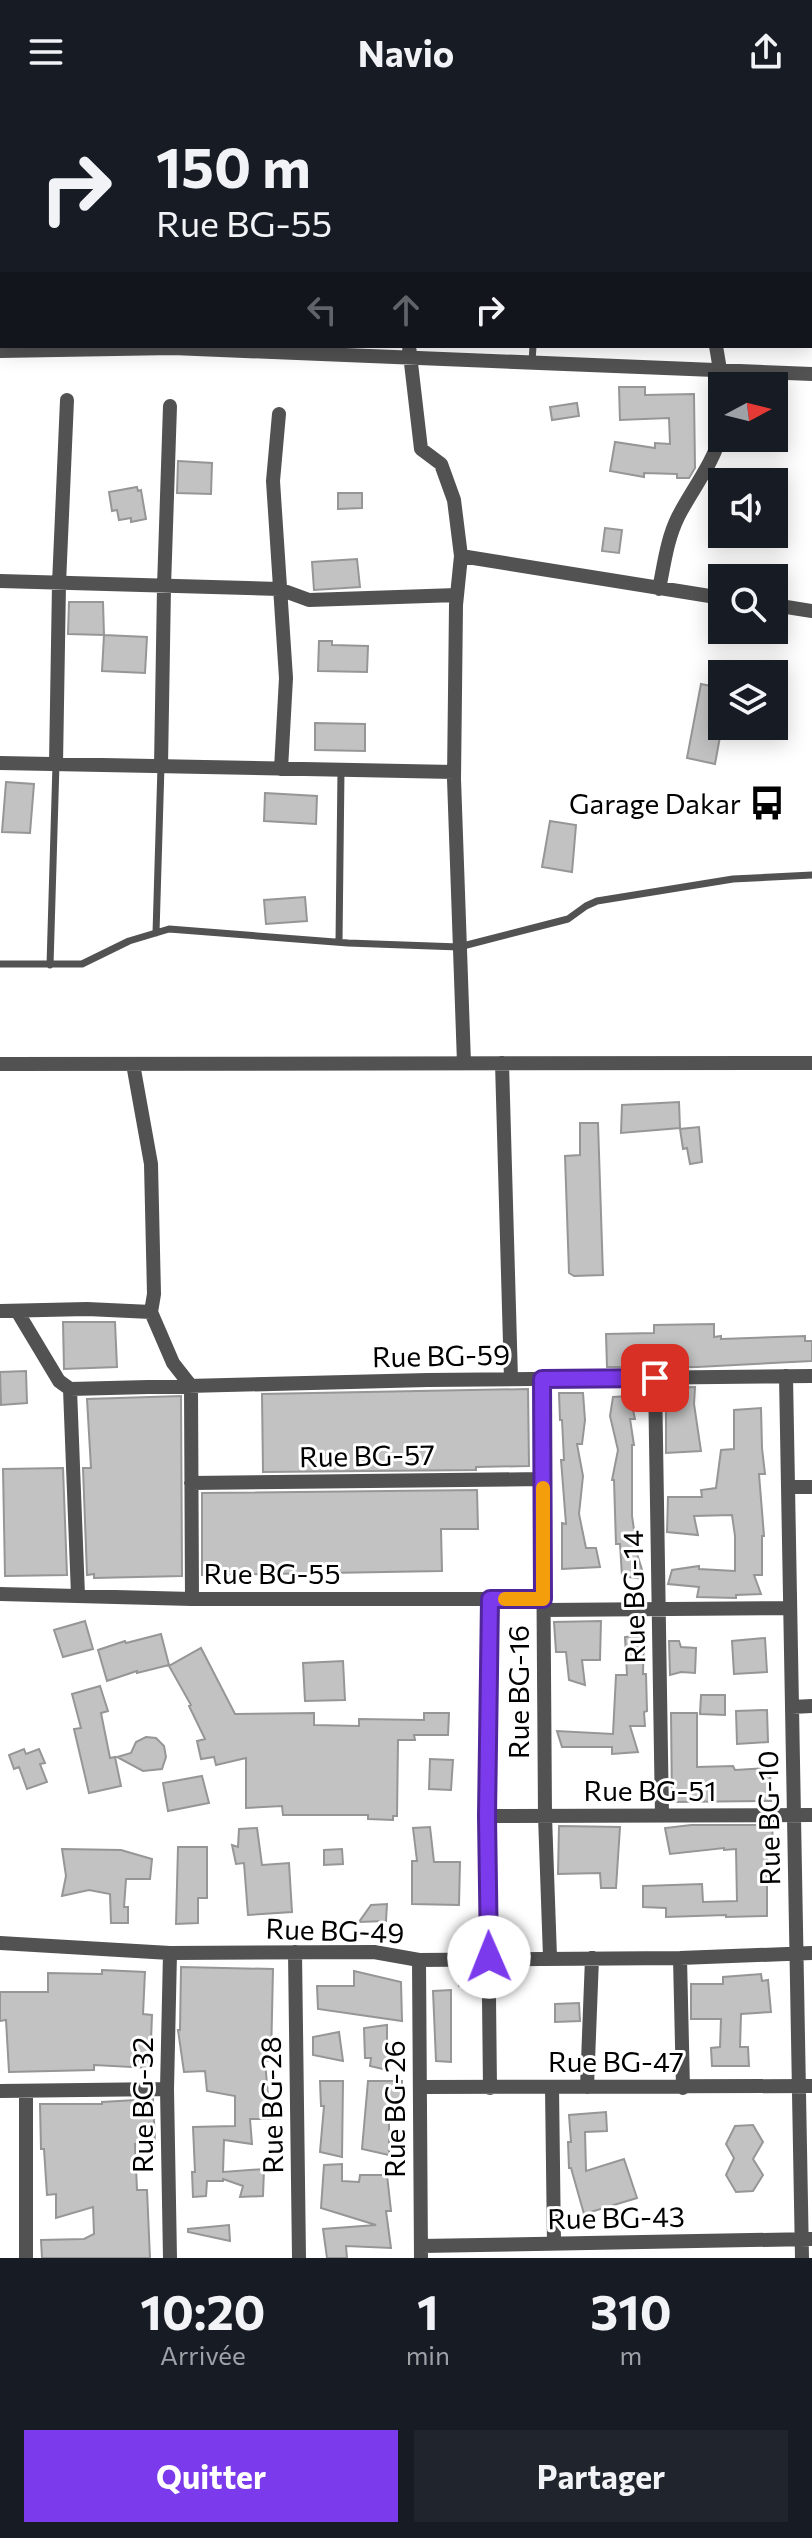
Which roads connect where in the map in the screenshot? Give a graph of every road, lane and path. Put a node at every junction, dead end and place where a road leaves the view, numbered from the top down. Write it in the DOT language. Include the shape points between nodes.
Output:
graph roads {
  1 [pos="533,348"];
  2 [pos="716,348"];
  3 [pos="0,351"];
  4 [pos="409,351"];
  5 [pos="532,362"];
  6 [pos="721,371"];
  7 [pos="812,374"];
  8 [pos="67,400"];
  9 [pos="170,406"];
  10 [pos="279,414"];
  11 [pos="461,556"];
  12 [pos="0,581"];
  13 [pos="59,584"];
  14 [pos="164,587"];
  15 [pos="279,589"];
  16 [pos="659,589"];
  17 [pos="457,595"];
  18 [pos="708,596"];
  19 [pos="788,607"];
  20 [pos="812,611"];
  21 [pos="0,763"];
  22 [pos="56,764"];
  23 [pos="161,766"];
  24 [pos="281,769"];
  25 [pos="341,770"];
  26 [pos="454,772"];
  27 [pos="812,875"];
  28 [pos="156,933"];
  29 [pos="339,942"];
  30 [pos="459,947"];
  31 [pos="0,964"];
  32 [pos="50,965"];
  33 [pos="464,1063"];
  34 [pos="502,1063"];
  35 [pos="812,1063"];
  36 [pos="0,1064"];
  37 [pos="133,1064"];
  38 [pos="0,1311"];
  39 [pos="17,1311"];
  40 [pos="151,1312"];
  41 [pos="786,1376"];
  42 [pos="812,1376"];
  43 [pos="655,1378"];
  44 [pos="511,1379"];
  45 [pos="542,1379"];
  46 [pos="191,1386"];
  47 [pos="70,1389"];
  48 [pos="543,1479"];
  49 [pos="191,1483"];
  50 [pos="788,1487"];
  51 [pos="812,1487"];
  52 [pos="0,1594"];
  53 [pos="78,1595"];
  54 [pos="192,1599"];
  55 [pos="490,1599"];
  56 [pos="544,1604"];
  57 [pos="790,1608"];
  58 [pos="659,1609"];
  59 [pos="812,1706"];
  60 [pos="792,1707"];
  61 [pos="794,1815"];
  62 [pos="812,1815"];
  63 [pos="487,1816"];
  64 [pos="545,1816"];
  65 [pos="662,1816"];
  66 [pos="0,1943"];
  67 [pos="295,1952"];
  68 [pos="170,1953"];
  69 [pos="804,1953"];
  70 [pos="489,1957"];
  71 [pos="550,1957"];
  72 [pos="592,1958"];
  73 [pos="680,1958"];
  74 [pos="419,1960"];
  75 [pos="805,2086"];
  76 [pos="420,2087"];
  77 [pos="552,2087"];
  78 [pos="587,2087"];
  79 [pos="490,2088"];
  80 [pos="683,2088"];
  81 [pos="167,2089"];
  82 [pos="0,2091"];
  83 [pos="26,2091"];
  84 [pos="807,2239"];
  85 [pos="554,2244"];
  86 [pos="421,2252"];
  87 [pos="26,2258"];
  88 [pos="170,2258"];
  89 [pos="299,2258"];
  90 [pos="802,2258"];
  1 -- 5 [label="lane"];
  2 -- 6 [label="street"];
  3 -- 4 [label="street"];
  4 -- 5 [label="street"];
  4 -- 11 [label="street" via="421,449 441,464 454,500"];
  5 -- 6 [label="street"];
  6 -- 7 [label="street"];
  6 -- 16 [label="street" via="721,434 676,520"];
  8 -- 13 [label="street"];
  9 -- 14 [label="street"];
  10 -- 15 [label="street" via="273,481"];
  11 -- 16 [label="street"];
  11 -- 17 [label="street"];
  12 -- 13 [label="street"];
  13 -- 14 [label="street"];
  13 -- 22 [label="street"];
  14 -- 15 [label="street"];
  14 -- 23 [label="street"];
  15 -- 17 [label="street" via="309,600"];
  15 -- 24 [label="street" via="286,678"];
  16 -- 18 [label="street"];
  17 -- 26 [label="street"];
  19 -- 20 [label="street"];
  21 -- 22 [label="street"];
  22 -- 23 [label="street"];
  22 -- 32 [label="lane"];
  23 -- 24 [label="street"];
  23 -- 28 [label="lane"];
  24 -- 25 [label="street"];
  25 -- 26 [label="street"];
  25 -- 29 [label="lane"];
  26 -- 30 [label="street"];
  27 -- 30 [label="lane" via="733,879 597,901 568,919"];
  28 -- 29 [label="lane" via="169,929"];
  28 -- 32 [label="lane" via="82,964"];
  29 -- 30 [label="lane"];
  30 -- 33 [label="street"];
  31 -- 32 [label="lane"];
  33 -- 34 [label="street"];
  33 -- 37 [label="street"];
  34 -- 35 [label="street"];
  34 -- 44 [label="street"];
  36 -- 37 [label="street"];
  37 -- 40 [label="street" via="151,1164"];
  38 -- 39 [label="street"];
  39 -- 40 [label="street"];
  39 -- 47 [label="street" via="59,1381"];
  40 -- 46 [label="street" via="173,1363"];
  41 -- 42 [label="street, Rue BG-59"];
  41 -- 43 [label="street, Rue BG-59"];
  41 -- 50 [label="street, Rue BG-10"];
  43 -- 45 [label="street, Rue BG-59"];
  43 -- 58 [label="street, Rue BG-14"];
  44 -- 45 [label="street, Rue BG-59"];
  44 -- 46 [label="street, Rue BG-59"];
  45 -- 48 [label="street, Rue BG-16"];
  46 -- 47 [label="street, Rue BG-59"];
  46 -- 49 [label="street"];
  47 -- 53 [label="street"];
  48 -- 49 [label="street, Rue BG-57"];
  48 -- 56 [label="street, Rue BG-16"];
  49 -- 54 [label="street"];
  50 -- 51 [label="street"];
  50 -- 57 [label="street, Rue BG-10"];
  52 -- 53 [label="street, Rue BG-55"];
  53 -- 54 [label="street, Rue BG-55"];
  54 -- 55 [label="street, Rue BG-55"];
  55 -- 56 [label="street, Rue BG-55"];
  55 -- 63 [label="street"];
  56 -- 58 [label="street, Rue BG-55"];
  56 -- 64 [label="street, Rue BG-16"];
  57 -- 58 [label="street, Rue BG-55"];
  57 -- 60 [label="street, Rue BG-10"];
  58 -- 65 [label="street, Rue BG-14"];
  59 -- 60 [label="street"];
  60 -- 61 [label="street, Rue BG-10"];
  61 -- 62 [label="street, Rue BG-51"];
  61 -- 65 [label="street, Rue BG-51"];
  61 -- 69 [label="street, Rue BG-10"];
  63 -- 64 [label="street, Rue BG-51"];
  63 -- 70 [label="street"];
  64 -- 65 [label="street, Rue BG-51"];
  64 -- 71 [label="street, Rue BG-16"];
  66 -- 68 [label="street, Rue BG-49"];
  67 -- 68 [label="street, Rue BG-49"];
  67 -- 74 [label="street, Rue BG-49" via="374,1952"];
  67 -- 89 [label="street, Rue BG-28"];
  68 -- 81 [label="street, Rue BG-32"];
  69 -- 73 [label="street, Rue BG-49"];
  69 -- 75 [label="street, Rue BG-10"];
  70 -- 71 [label="street, Rue BG-49"];
  70 -- 74 [label="street, Rue BG-49"];
  70 -- 79 [label="street"];
  71 -- 72 [label="street, Rue BG-49"];
  72 -- 73 [label="street, Rue BG-49"];
  72 -- 78 [label="street"];
  73 -- 80 [label="street"];
  74 -- 76 [label="street, Rue BG-26"];
  75 -- 80 [label="street, Rue BG-47"];
  75 -- 84 [label="street, Rue BG-10"];
  76 -- 79 [label="street, Rue BG-47"];
  76 -- 86 [label="street, Rue BG-26"];
  77 -- 78 [label="street, Rue BG-47"];
  77 -- 79 [label="street, Rue BG-47"];
  77 -- 85 [label="street"];
  78 -- 80 [label="street, Rue BG-47"];
  81 -- 83 [label="street"];
  81 -- 88 [label="street, Rue BG-32"];
  82 -- 83 [label="street"];
  83 -- 87 [label="street"];
  84 -- 85 [label="street, Rue BG-43"];
  84 -- 90 [label="street, Rue BG-10"];
  85 -- 86 [label="street, Rue BG-43"];
}
